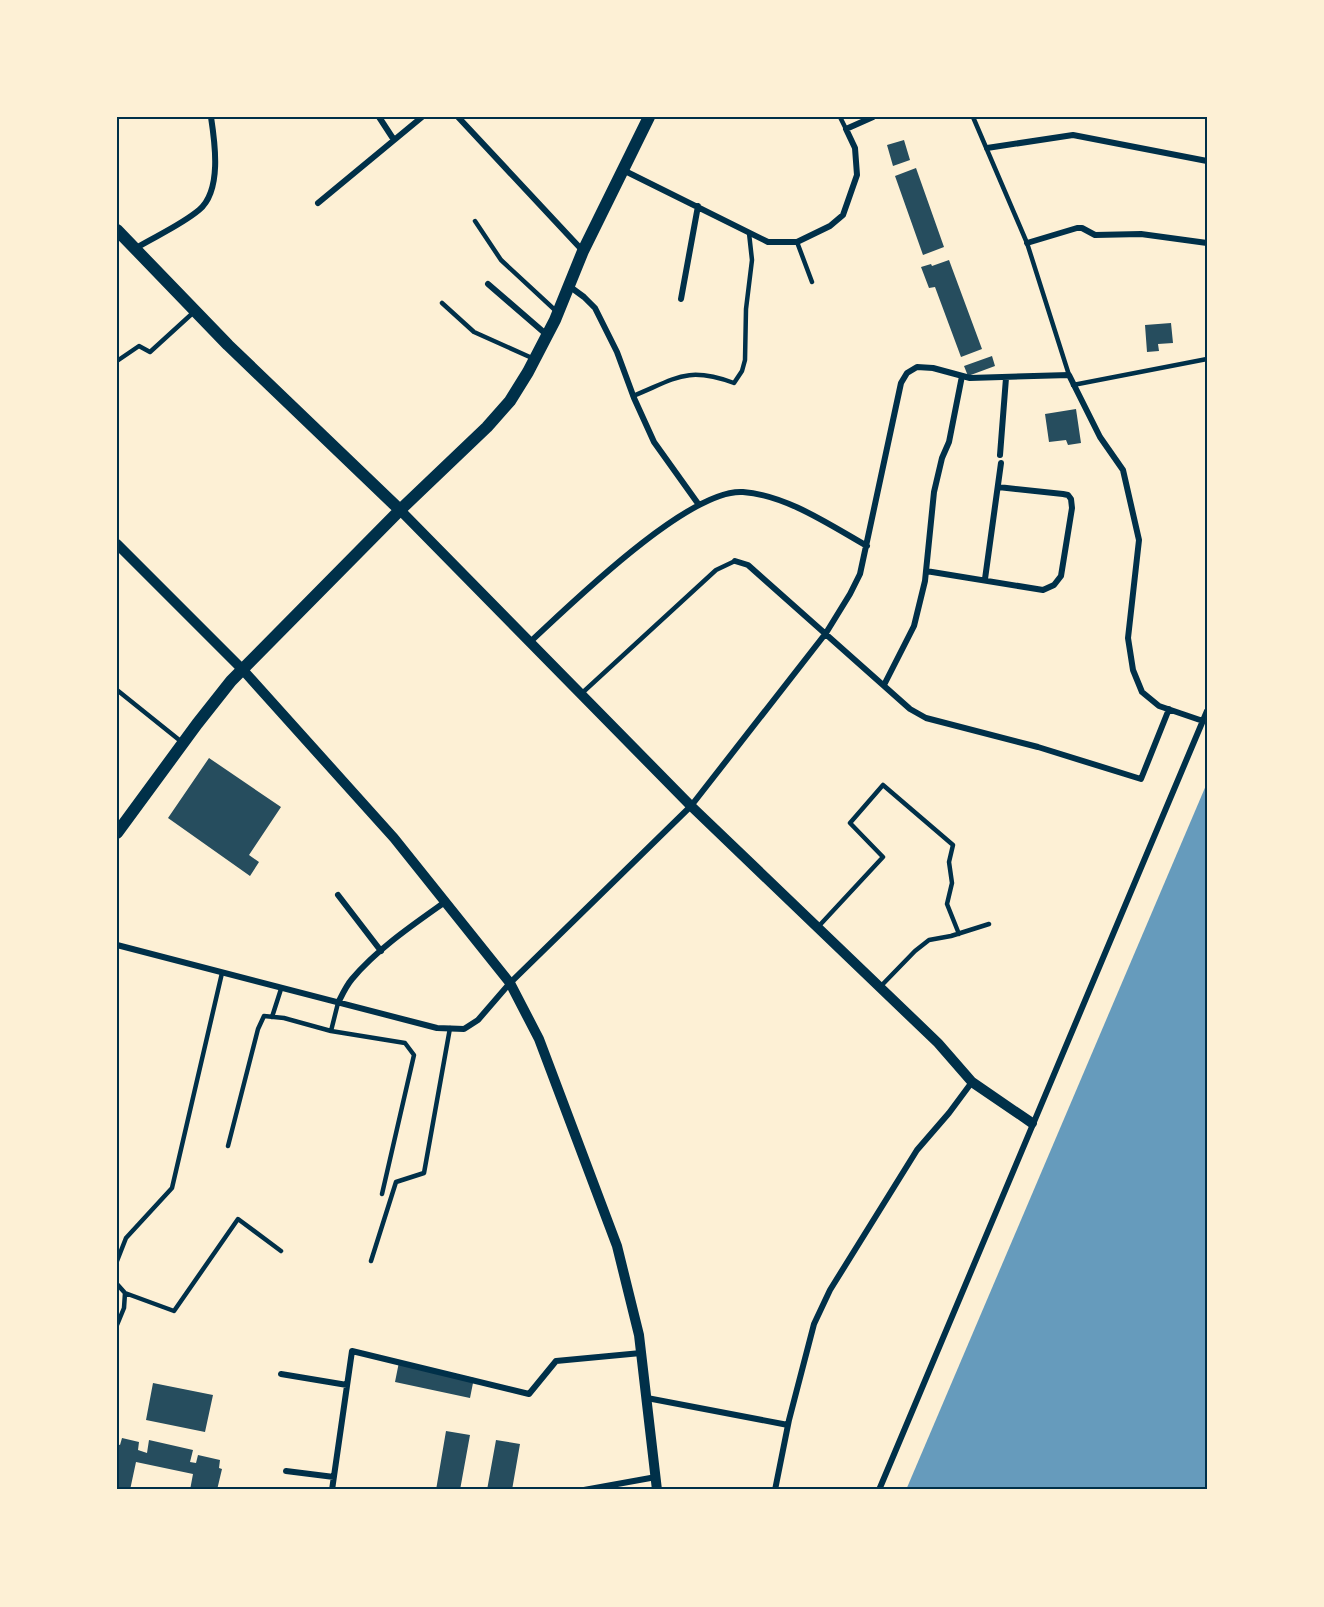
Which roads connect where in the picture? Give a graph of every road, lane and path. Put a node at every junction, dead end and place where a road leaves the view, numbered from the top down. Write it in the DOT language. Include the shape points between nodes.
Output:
graph roads {
  1 [pos="212,117"];
  2 [pos="379,117"];
  3 [pos="422,117"];
  4 [pos="458,117"];
  5 [pos="649,117"];
  6 [pos="840,117"];
  7 [pos="873,117"];
  8 [pos="974,117"];
  9 [pos="846,129"];
  10 [pos="394,140"];
  11 [pos="987,148"];
  12 [pos="1207,161"];
  13 [pos="623,170"];
  14 [pos="318,203"];
  15 [pos="699,206"];
  16 [pos="475,221"];
  17 [pos="117,230"];
  18 [pos="749,233"];
  19 [pos="797,242"];
  20 [pos="1027,243"];
  21 [pos="1207,243"];
  22 [pos="136,248"];
  23 [pos="583,251"];
  24 [pos="812,282"];
  25 [pos="488,284"];
  26 [pos="569,286"];
  27 [pos="681,299"];
  28 [pos="442,303"];
  29 [pos="195,311"];
  30 [pos="558,313"];
  31 [pos="547,335"];
  32 [pos="535,359"];
  33 [pos="1207,359"];
  34 [pos="117,361"];
  35 [pos="1069,375"];
  36 [pos="962,376"];
  37 [pos="1006,378"];
  38 [pos="1072,385"];
  39 [pos="633,396"];
  40 [pos="1000,455"];
  41 [pos="1000,463"];
  42 [pos="998,487"];
  43 [pos="699,505"];
  44 [pos="400,510"];
  45 [pos="117,544"];
  46 [pos="867,546"];
  47 [pos="735,561"];
  48 [pos="926,571"];
  49 [pos="985,579"];
  50 [pos="826,633"];
  51 [pos="530,642"];
  52 [pos="243,670"];
  53 [pos="884,685"];
  54 [pos="117,690"];
  55 [pos="581,694"];
  56 [pos="1169,709"];
  57 [pos="1207,711"];
  58 [pos="1203,721"];
  59 [pos="183,743"];
  60 [pos="691,806"];
  61 [pos="117,833"];
  62 [pos="338,895"];
  63 [pos="445,902"];
  64 [pos="989,924"];
  65 [pos="817,928"];
  66 [pos="959,933"];
  67 [pos="117,945"];
  68 [pos="381,951"];
  69 [pos="222,973"];
  70 [pos="510,983"];
  71 [pos="281,988"];
  72 [pos="879,988"];
  73 [pos="338,1003"];
  74 [pos="272,1017"];
  75 [pos="450,1028"];
  76 [pos="331,1031"];
  77 [pos="972,1082"];
  78 [pos="1032,1123"];
  79 [pos="228,1146"];
  80 [pos="382,1194"];
  81 [pos="280,1251"];
  82 [pos="117,1261"];
  83 [pos="371,1261"];
  84 [pos="117,1284"];
  85 [pos="125,1293"];
  86 [pos="117,1325"];
  87 [pos="641,1353"];
  88 [pos="281,1374"];
  89 [pos="347,1385"];
  90 [pos="647,1398"];
  91 [pos="788,1425"];
  92 [pos="286,1471"];
  93 [pos="334,1477"];
  94 [pos="656,1477"];
  95 [pos="332,1490"];
  96 [pos="584,1490"];
  97 [pos="657,1490"];
  98 [pos="776,1490"];
  99 [pos="879,1490"];
  1 -- 22 [label="street" via="216,149 208,196 200,209"];
  2 -- 10 [label="street"];
  3 -- 10 [label="street"];
  4 -- 23 [label="street"];
  5 -- 13 [label="main road"];
  6 -- 9 [label="lane"];
  7 -- 9 [label="street"];
  8 -- 11 [label="lane"];
  9 -- 19 [label="street" via="855,148 857,175 843,215"];
  10 -- 14 [label="street"];
  11 -- 12 [label="street" via="1073,135"];
  11 -- 20 [label="lane"];
  13 -- 15 [label="street"];
  13 -- 23 [label="main road"];
  15 -- 18 [label="street"];
  15 -- 27 [label="street"];
  16 -- 30 [label="lane" via="501,260"];
  17 -- 22 [label="main road"];
  18 -- 19 [label="street" via="768,242"];
  18 -- 39 [label="lane" via="752,261 742,372 734,383 710,375 687,374"];
  19 -- 24 [label="lane"];
  20 -- 21 [label="street" via="1077,228 1095,235 1141,234"];
  20 -- 35 [label="lane"];
  22 -- 29 [label="main road"];
  23 -- 26 [label="main road"];
  25 -- 31 [label="street"];
  26 -- 30 [label="main road"];
  26 -- 39 [label="street" via="595,308"];
  28 -- 32 [label="lane" via="474,332"];
  29 -- 34 [label="lane" via="150,352 139,346"];
  29 -- 44 [label="main road"];
  30 -- 31 [label="main road"];
  31 -- 32 [label="main road"];
  32 -- 44 [label="main road" via="510,400 487,427"];
  33 -- 38 [label="lane"];
  35 -- 37 [label="street"];
  35 -- 38 [label="street"];
  36 -- 37 [label="street"];
  36 -- 46 [label="street" via="917,367 901,383"];
  36 -- 48 [label="street" via="934,492"];
  37 -- 40 [label="street"];
  38 -- 56 [label="street" via="1123,470 1138,540 1128,638 1133,670 1142,692"];
  39 -- 43 [label="street" via="654,442"];
  41 -- 42 [label="street"];
  42 -- 49 [label="street"];
  42 -- 49 [label="street" via="1068,495 1072,508 1060,576 1054,585 1042,590"];
  43 -- 46 [label="street" via="729,492 744,492 788,503"];
  43 -- 51 [label="street" via="613,566"];
  44 -- 51 [label="street"];
  44 -- 52 [label="main road"];
  45 -- 52 [label="street"];
  46 -- 50 [label="street" via="860,574"];
  47 -- 50 [label="street" via="748,565"];
  47 -- 55 [label="lane" via="716,570"];
  48 -- 49 [label="street"];
  48 -- 53 [label="street" via="914,626"];
  50 -- 53 [label="street"];
  50 -- 60 [label="street"];
  51 -- 55 [label="street"];
  52 -- 59 [label="main road"];
  52 -- 63 [label="street" via="394,838"];
  53 -- 56 [label="street" via="926,718 1141,779"];
  54 -- 59 [label="lane"];
  55 -- 60 [label="street"];
  56 -- 58 [label="street"];
  57 -- 58 [label="street"];
  58 -- 78 [label="street"];
  59 -- 61 [label="main road"];
  60 -- 65 [label="street"];
  60 -- 70 [label="street"];
  62 -- 68 [label="street"];
  63 -- 68 [label="street"];
  63 -- 70 [label="street"];
  64 -- 66 [label="lane"];
  65 -- 66 [label="lane" via="883,857 850,823 883,785 953,845 947,904"];
  65 -- 72 [label="street"];
  66 -- 72 [label="lane" via="929,940"];
  67 -- 69 [label="street"];
  68 -- 73 [label="street" via="351,980"];
  69 -- 71 [label="street"];
  69 -- 82 [label="lane" via="172,1188 126,1238"];
  70 -- 75 [label="street" via="478,1020 464,1029"];
  70 -- 87 [label="street" via="539,1039 617,1246"];
  71 -- 73 [label="street"];
  71 -- 74 [label="lane"];
  72 -- 77 [label="street" via="938,1043"];
  73 -- 75 [label="street" via="436,1028"];
  73 -- 76 [label="lane"];
  74 -- 76 [label="lane"];
  74 -- 79 [label="lane" via="264,1016 258,1029"];
  75 -- 83 [label="lane" via="424,1173 396,1182"];
  76 -- 80 [label="lane" via="405,1043 414,1055"];
  77 -- 78 [label="street"];
  77 -- 91 [label="street" via="917,1150 830,1290 814,1324"];
  78 -- 99 [label="street"];
  81 -- 85 [label="lane" via="238,1219 174,1311"];
  84 -- 85 [label="lane"];
  85 -- 86 [label="lane"];
  87 -- 89 [label="street" via="556,1361 530,1394 352,1351"];
  87 -- 90 [label="street"];
  88 -- 89 [label="street"];
  89 -- 93 [label="street"];
  90 -- 91 [label="street"];
  90 -- 94 [label="street"];
  91 -- 98 [label="street"];
  92 -- 93 [label="street"];
  93 -- 95 [label="street"];
  94 -- 96 [label="street"];
  94 -- 97 [label="street"];
}
